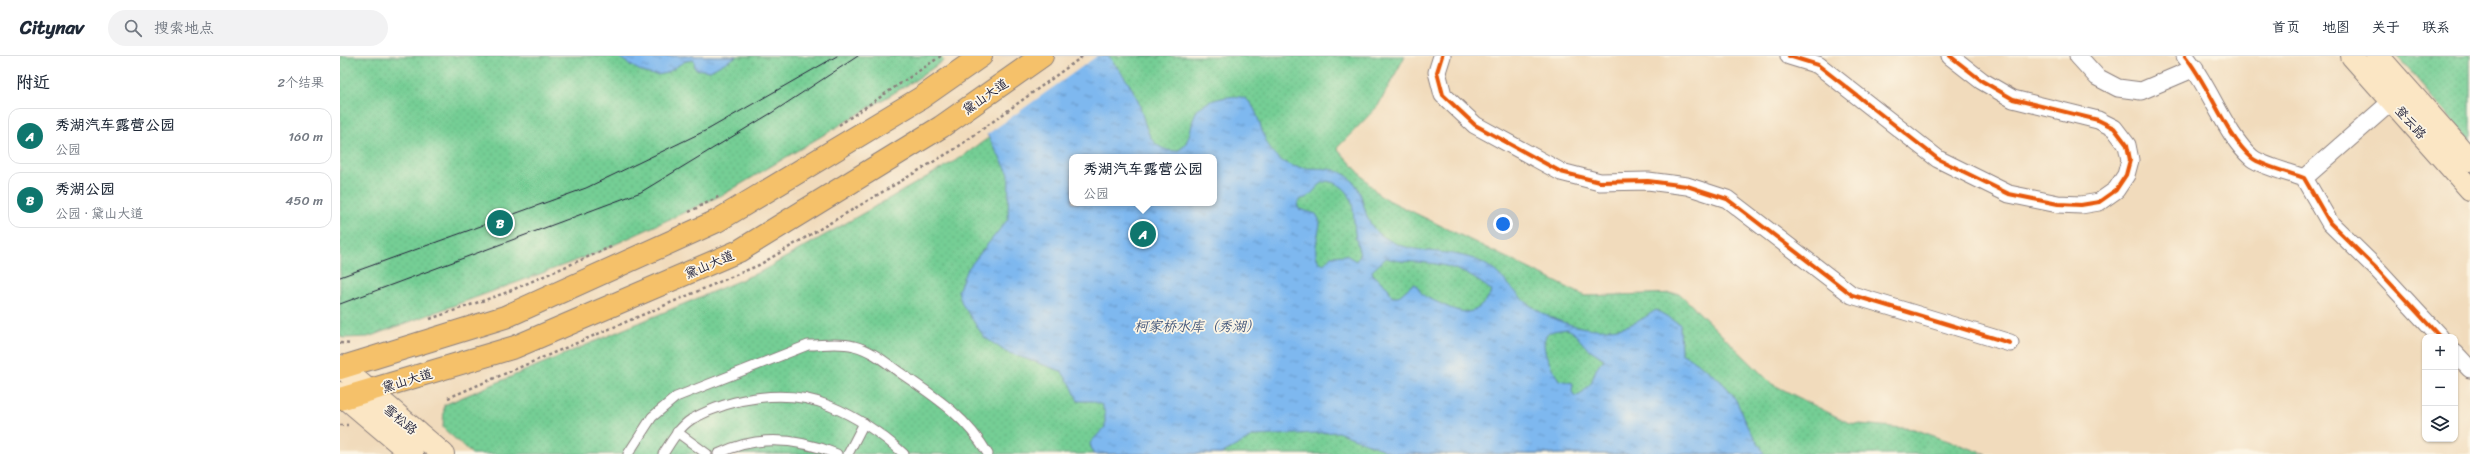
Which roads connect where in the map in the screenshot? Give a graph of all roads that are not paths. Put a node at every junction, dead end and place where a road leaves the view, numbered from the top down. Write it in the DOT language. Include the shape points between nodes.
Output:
graph roads {
  1 [pos="981,56"];
  2 [pos="1042,56"];
  3 [pos="1442,56"];
  4 [pos="1789,56"];
  5 [pos="1950,56"];
  6 [pos="2078,56"];
  7 [pos="2352,56"];
  8 [pos="2378,56"];
  9 [pos="2190,62"];
  10 [pos="2392,101"];
  11 [pos="2470,160"];
  12 [pos="2304,178"];
  13 [pos="2470,189"];
  14 [pos="2437,334"];
  15 [pos="2010,343"];
  16 [pos="2458,356"];
  17 [pos="340,367"];
  18 [pos="2470,369"];
  19 [pos="368,391"];
  20 [pos="342,396"];
  21 [pos="864,423"];
  22 [pos="677,432"];
  23 [pos="412,454"];
  24 [pos="443,454"];
  25 [pos="628,454"];
  26 [pos="662,454"];
  27 [pos="707,454"];
  28 [pos="718,454"];
  29 [pos="837,454"];
  30 [pos="848,454"];
  31 [pos="904,454"];
  32 [pos="988,454"];
  1 -- 17 [label="main road" via="921,98 717,221 505,317"];
  2 -- 19 [label="main road, 黛山大道" via="941,127 739,251 515,347"];
  3 -- 15 [label="street" via="1437,72 1443,95 1475,125 1561,172 1600,182 1648,181 1687,186 1727,199 1852,295"];
  4 -- 5 [label="street" via="1818,65 1938,159 2009,194 2058,204 2081,205 2099,202 2116,190 2126,175 2130,160 2127,145 2114,128 2098,120 2013,99 1982,81"];
  6 -- 9 [label="street" via="2097,77 2118,88 2141,91"];
  7 -- 10 [label="main road, 登云路"];
  8 -- 11 [label="main road, 登云路"];
  9 -- 12 [label="street" via="2240,144 2253,159"];
  10 -- 12 [label="street"];
  10 -- 13 [label="main road, 登云路"];
  12 -- 14 [label="street" via="2330,223"];
  16 -- 18 [label="street"];
  17 -- 19 [label="main road, 雪松路"];
  19 -- 20 [label="main road, 黛山大道"];
  19 -- 24 [label="main road, 雪松路"];
  20 -- 23 [label="main road, 雪松路"];
  21 -- 22 [label="lane" via="830,405 792,396 732,402 691,420"];
  21 -- 30 [label="lane"];
  21 -- 31 [label="lane"];
  22 -- 26 [label="lane"];
  22 -- 27 [label="lane"];
  25 -- 32 [label="lane" via="652,417 676,397 808,345 830,344 854,346 875,355 948,405"];
  28 -- 29 [label="lane" via="734,446 757,440 786,440 818,446"];
}
